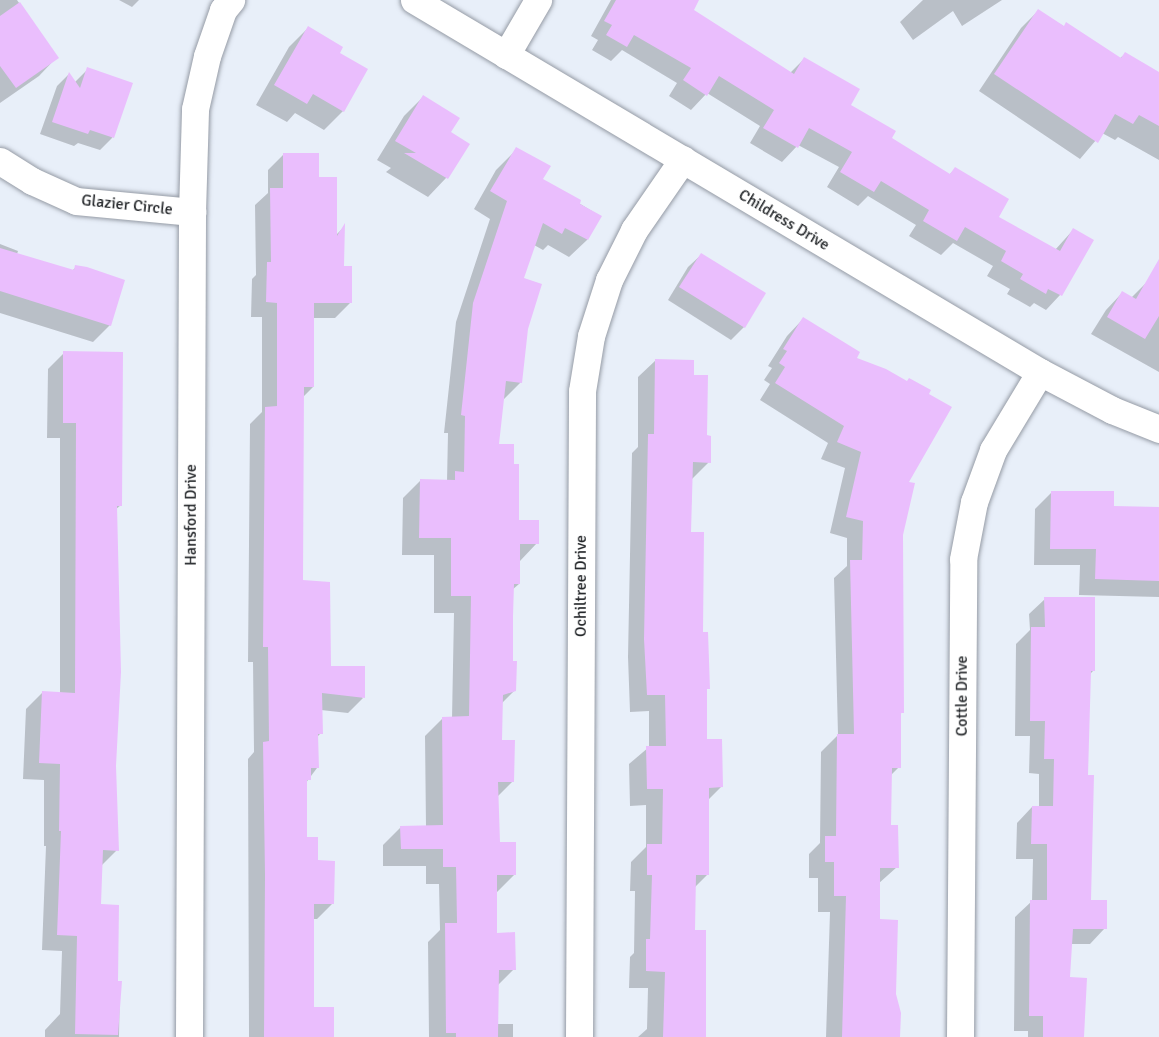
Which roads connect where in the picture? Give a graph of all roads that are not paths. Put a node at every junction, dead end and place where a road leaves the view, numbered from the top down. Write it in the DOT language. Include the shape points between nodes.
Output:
graph roads {
  1 [pos="231,0"];
  2 [pos="414,0"];
  3 [pos="538,0"];
  4 [pos="506,55"];
  5 [pos="683,159"];
  6 [pos="0,161"];
  7 [pos="192,212"];
  8 [pos="1040,372"];
  9 [pos="1159,429"];
  10 [pos="189,1037"];
  11 [pos="579,1037"];
  12 [pos="960,1037"];
  1 -- 7 [label="street, Hansford Drive" via="223,10 207,56 195,109"];
  2 -- 4 [label="street, Childress Drive"];
  3 -- 4 [label="street"];
  4 -- 5 [label="street, Childress Drive"];
  5 -- 8 [label="street, Childress Drive"];
  5 -- 11 [label="street, Ochiltree Drive" via="634,230 609,280 591,336 582,391"];
  6 -- 7 [label="street, Glazier Circle" via="76,201"];
  7 -- 10 [label="street, Hansford Drive"];
  8 -- 9 [label="street, Childress Drive"];
  8 -- 12 [label="street, Cottle Drive" via="993,450 974,502 963,559"];
}
